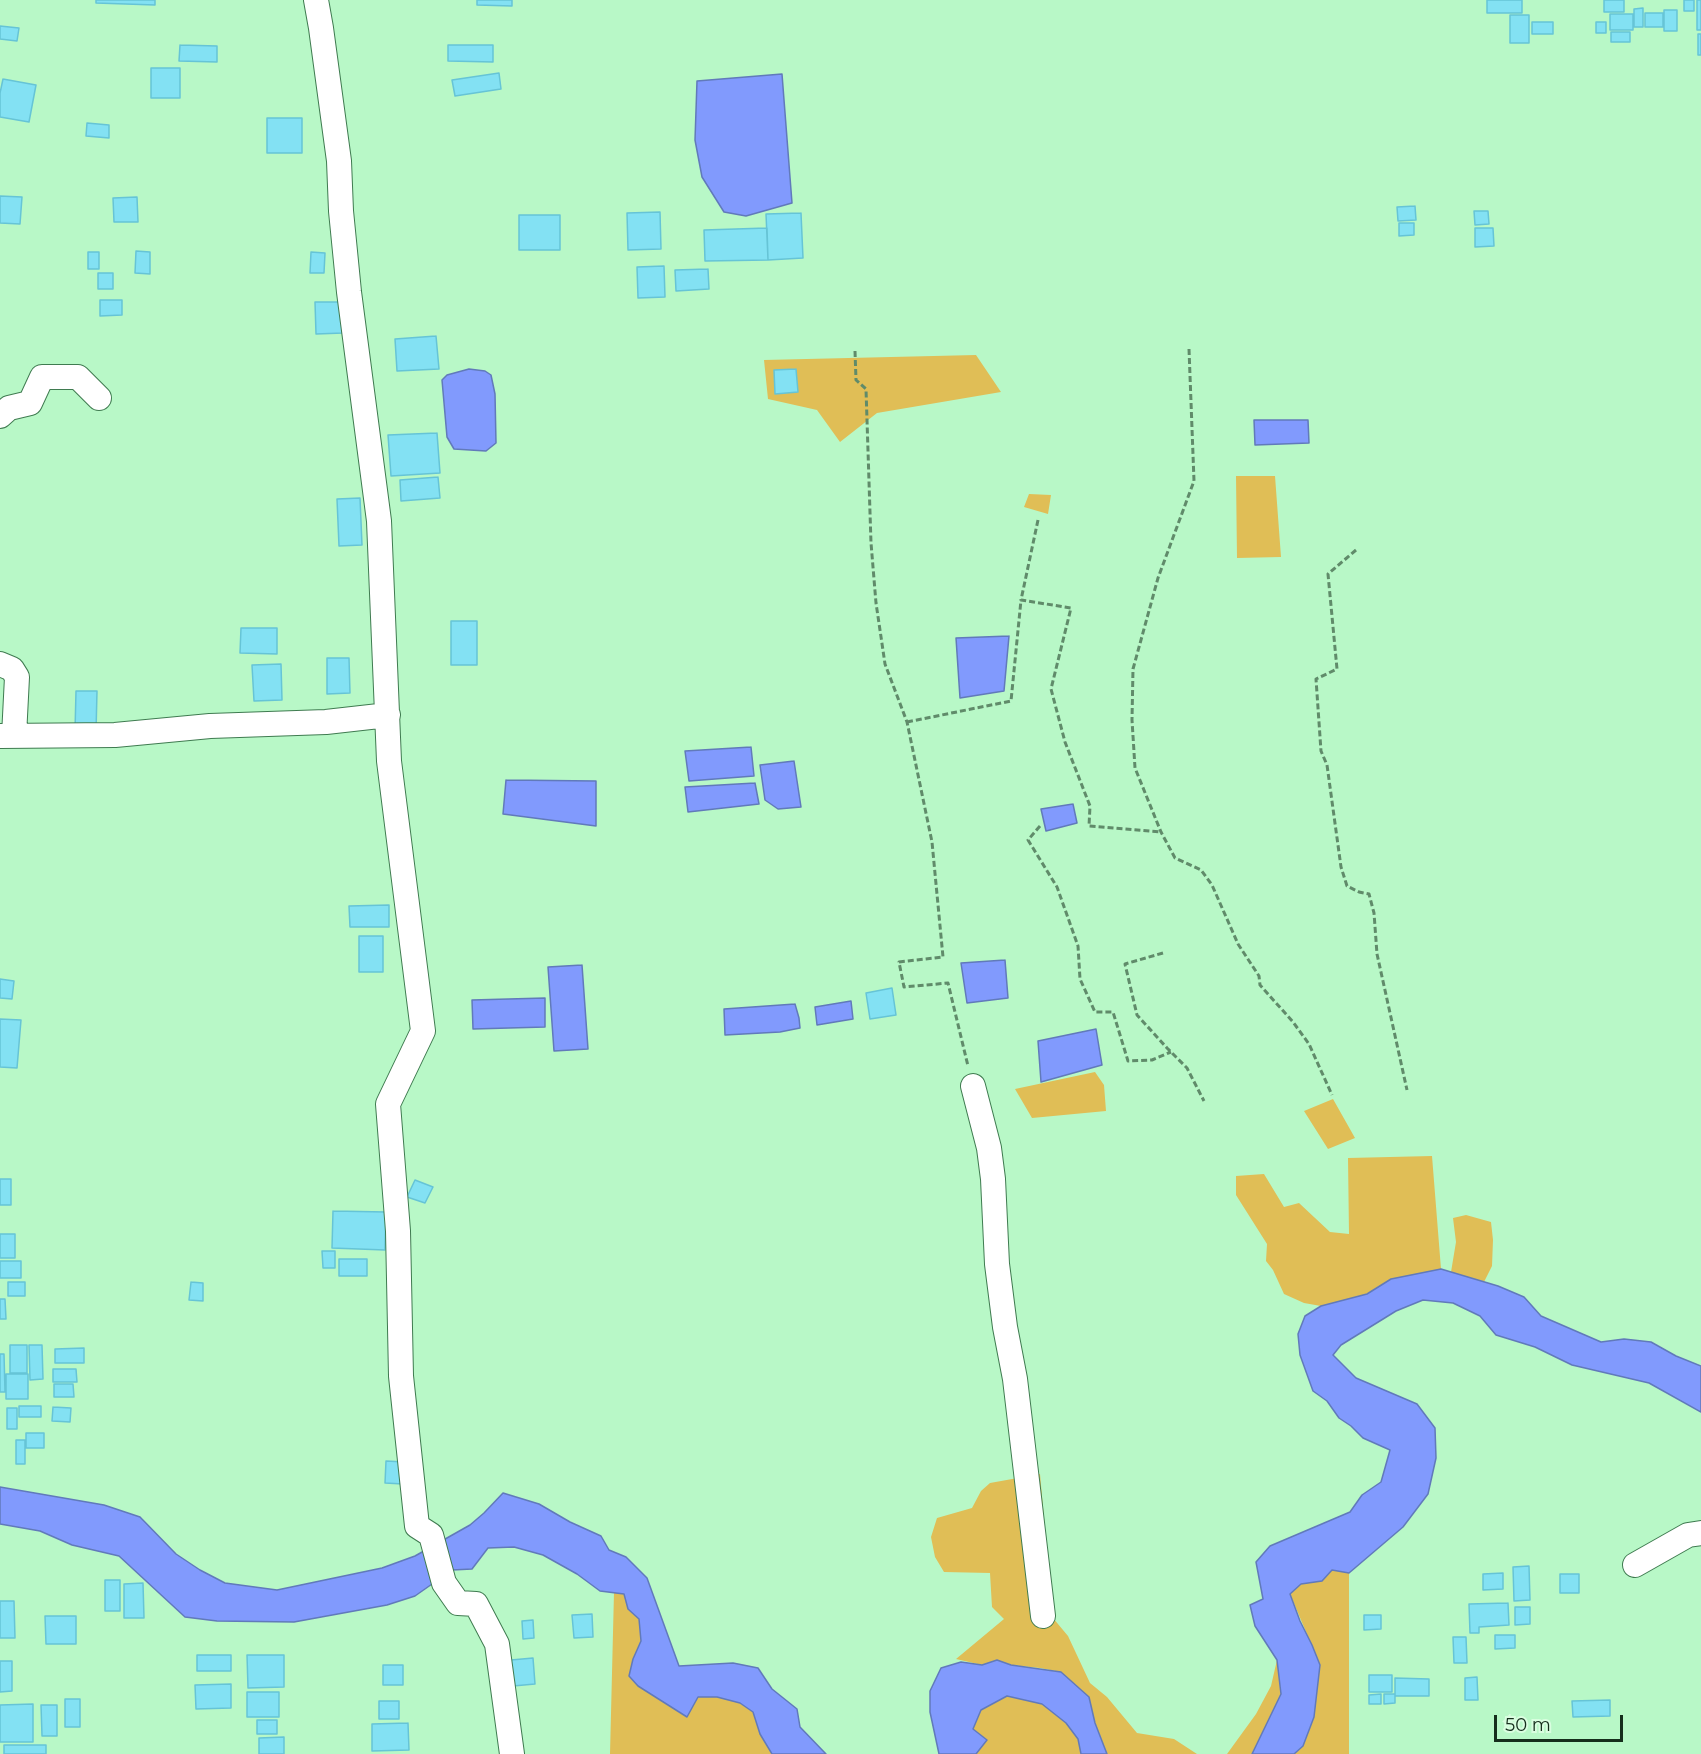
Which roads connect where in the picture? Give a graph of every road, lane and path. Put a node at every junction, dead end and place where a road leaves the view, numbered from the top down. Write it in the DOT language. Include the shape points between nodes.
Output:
graph roads {
  1 [pos="316,0"];
  2 [pos="1189,349"];
  3 [pos="855,351"];
  4 [pos="99,398"];
  5 [pos="0,416"];
  6 [pos="1038,520"];
  7 [pos="1356,550"];
  8 [pos="1021,600"];
  9 [pos="0,664"];
  10 [pos="388,715"];
  11 [pos="906,722"];
  12 [pos="7,736"];
  13 [pos="1040,826"];
  14 [pos="1161,832"];
  15 [pos="1163,953"];
  16 [pos="1171,1052"];
  17 [pos="973,1086"];
  18 [pos="1407,1090"];
  19 [pos="1332,1095"];
  20 [pos="1204,1101"];
  21 [pos="1701,1533"];
  22 [pos="1635,1565"];
  23 [pos="1042,1616"];
  24 [pos="512,1754"];
  1 -- 10 [label="street" via="339,161 347,269 378,521"];
  2 -- 14 [label="path" via="1194,481 1158,578 1133,669 1135,768"];
  3 -- 11 [label="path" via="856,380 866,389 876,603 885,664"];
  4 -- 5 [label="street" via="78,377 42,377 30,403 9,408"];
  6 -- 8 [label="path"];
  7 -- 18 [label="path" via="1328,574 1337,669 1316,678 1321,751 1327,765 1347,886 1369,894 1374,913 1377,954"];
  8 -- 11 [label="path" via="1011,701"];
  8 -- 14 [label="path" via="1071,608 1050,689 1090,806 1089,826"];
  9 -- 12 [label="street" via="12,669 17,677"];
  10 -- 12 [label="street" via="115,735"];
  10 -- 24 [label="street" via="389,760 423,1031 388,1104 398,1231 401,1376 417,1526 430,1535 444,1583 458,1603 476,1604 497,1644"];
  11 -- 17 [label="path" via="932,842 943,957 898,962 904,987 948,983"];
  13 -- 16 [label="path" via="1028,840 1057,887 1078,946 1080,979 1095,1012 1113,1012 1128,1061 1152,1060"];
  14 -- 19 [label="path" via="1174,858 1201,870 1212,885 1260,985 1309,1044"];
  15 -- 16 [label="path" via="1125,964 1137,1015"];
  16 -- 20 [label="path" via="1187,1068"];
  17 -- 23 [label="street" via="989,1148 1005,1327 1015,1379"];
  21 -- 22 [label="street" via="1688,1535"];
}
